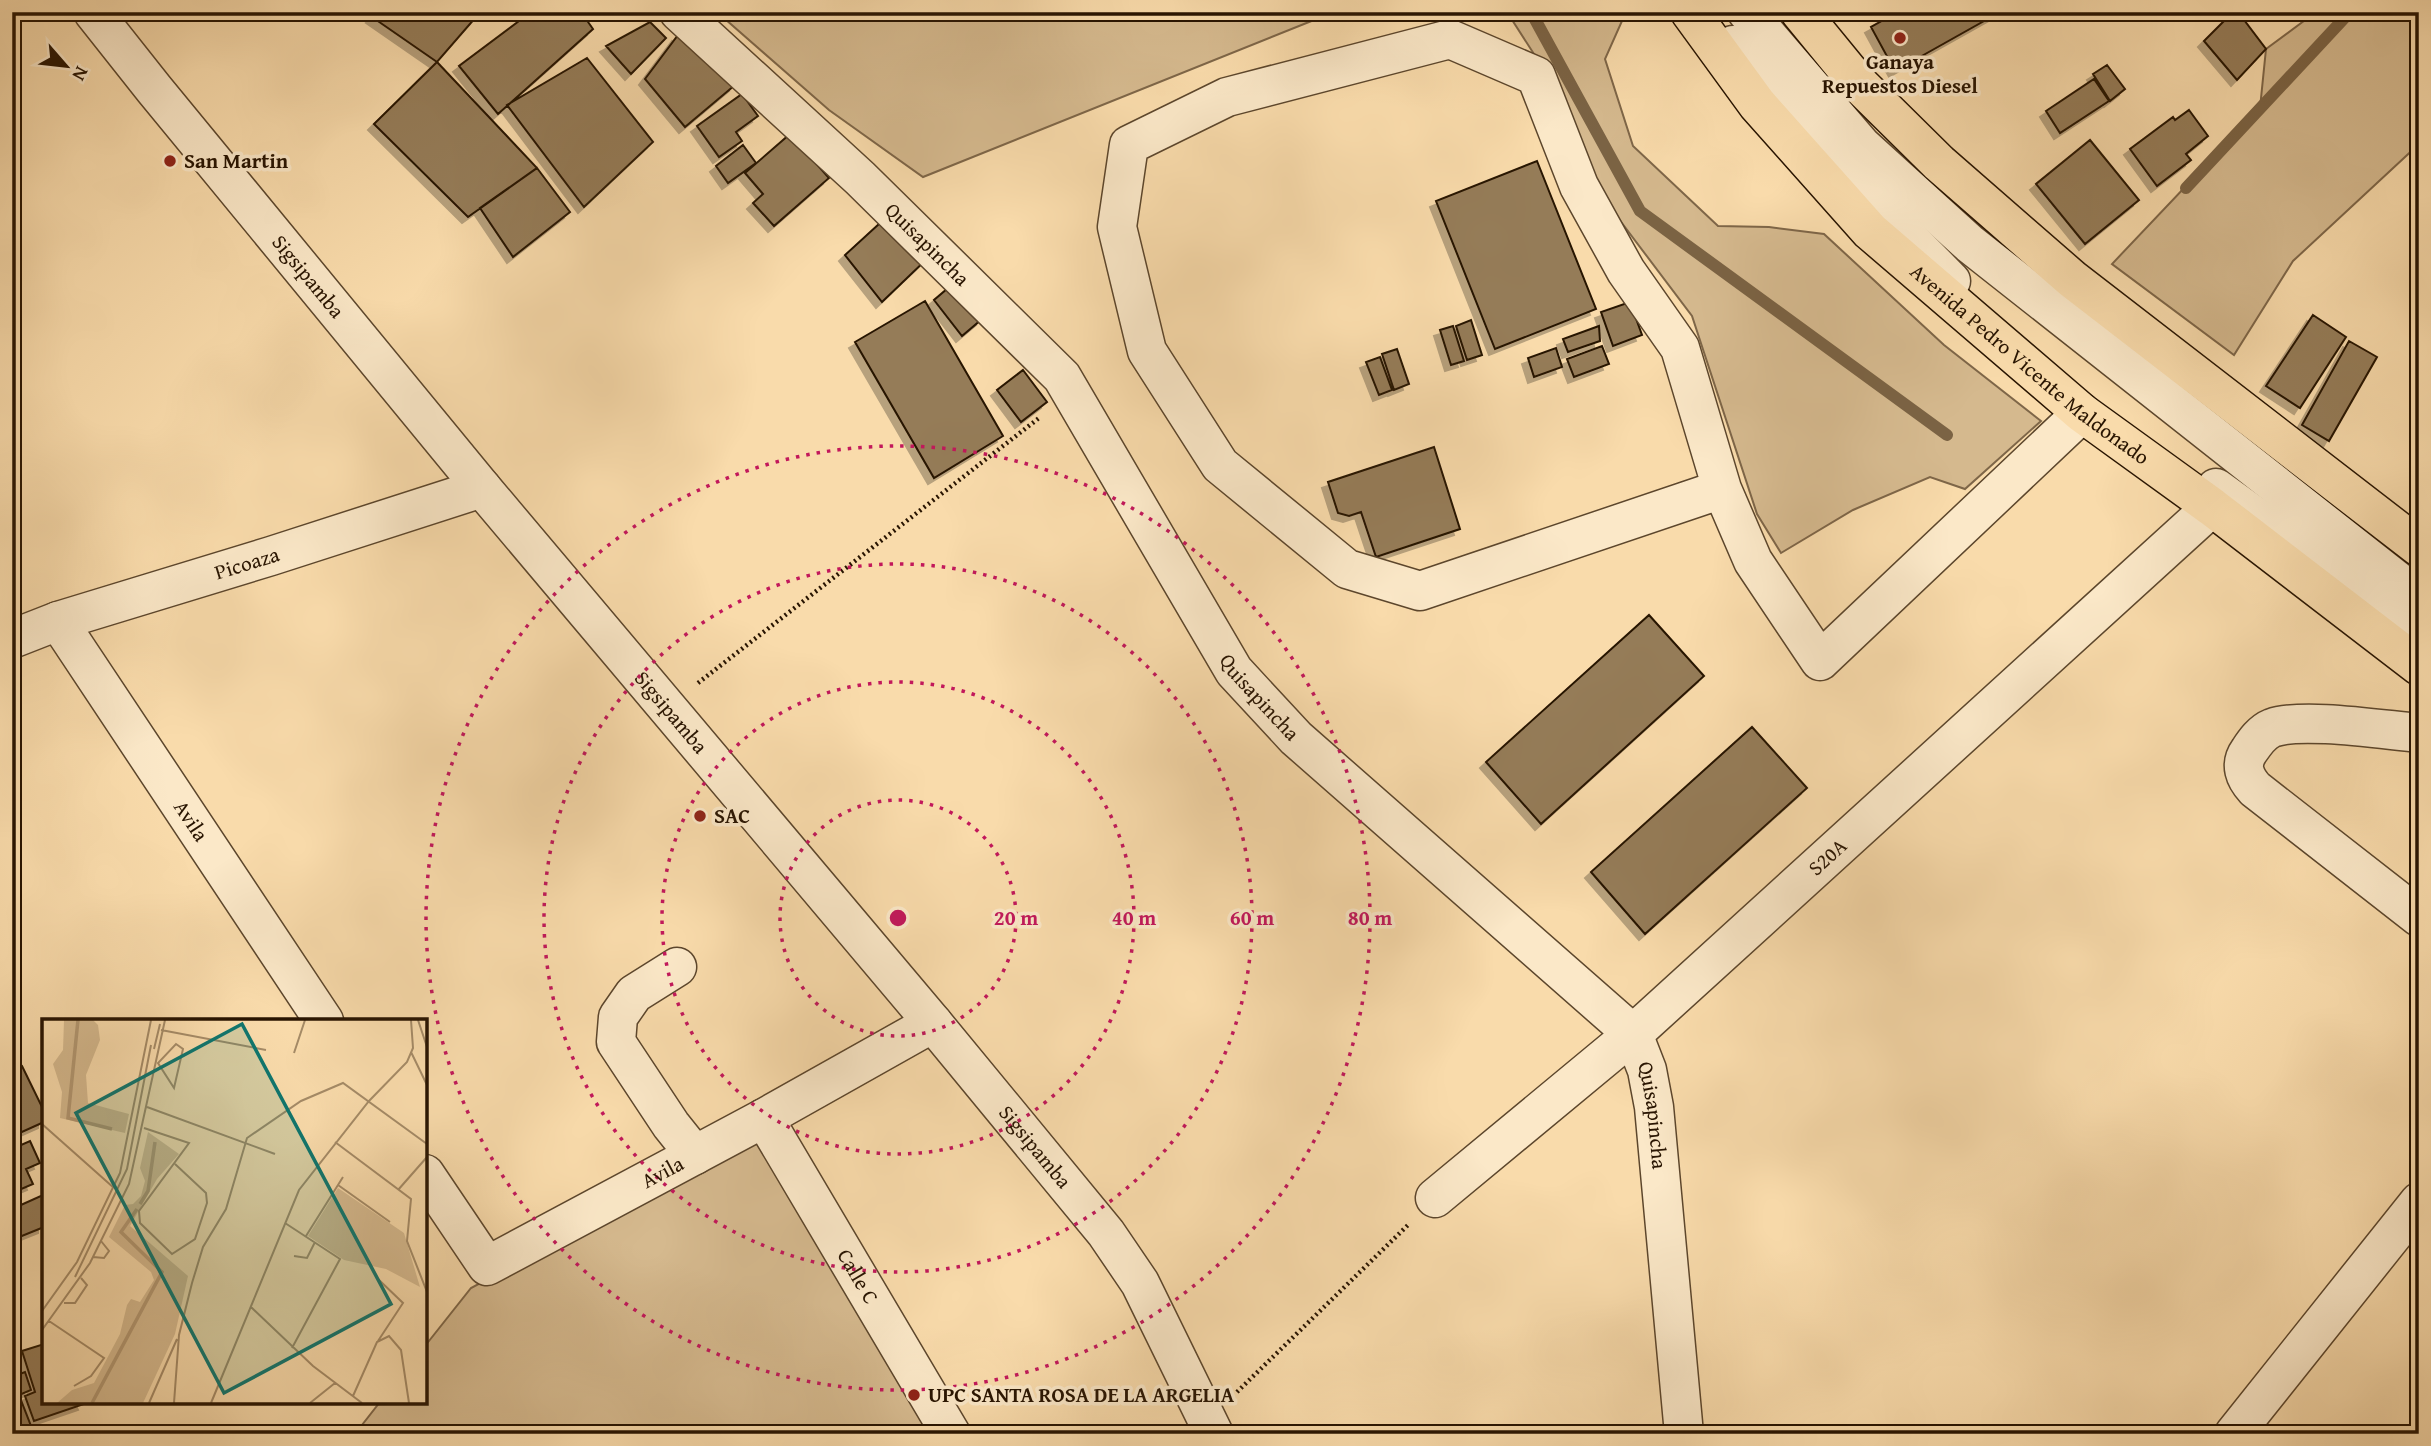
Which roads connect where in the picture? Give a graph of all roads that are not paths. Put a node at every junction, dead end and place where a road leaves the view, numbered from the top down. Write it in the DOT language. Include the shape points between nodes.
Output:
graph roads {
  1 [pos="93,12"];
  2 [pos="679,12"];
  3 [pos="1690,12"];
  4 [pos="1710,12"];
  5 [pos="1747,12"];
  6 [pos="1800,12"];
  7 [pos="2082,413"];
  8 [pos="482,488"];
  9 [pos="1722,489"];
  10 [pos="2212,507"];
  11 [pos="2419,547"];
  12 [pos="2419,598"];
  13 [pos="58,621"];
  14 [pos="12,639"];
  15 [pos="2419,639"];
  16 [pos="2419,666"];
  17 [pos="2419,733"];
  18 [pos="2419,916"];
  19 [pos="677,967"];
  20 [pos="323,1019"];
  21 [pos="933,1023"];
  22 [pos="1633,1034"];
  23 [pos="764,1118"];
  24 [pos="695,1155"];
  25 [pos="427,1177"];
  26 [pos="1435,1198"];
  27 [pos="2419,1202"];
  28 [pos="1211,1427"];
  29 [pos="951,1434"];
  30 [pos="1684,1434"];
  31 [pos="2234,1434"];
  1 -- 8 [label="street, Sigsipamba"];
  2 -- 22 [label="street, Quisapincha" via="860,178 1062,377 1234,671 1296,738"];
  3 -- 7 [label="main road, Avenida Pedro Vicente Maldonado" via="1757,104 1870,231"];
  4 -- 15 [label="street" via="1741,56 1855,184 1968,297 2100,404"];
  5 -- 12 [label="street" via="1862,146 1970,244"];
  6 -- 11 [label="main road" via="1877,102 2051,261"];
  7 -- 9 [label="street" via="1820,661 1753,561"];
  7 -- 10 [label="main road, Avenida Pedro Vicente Maldonado"];
  8 -- 13 [label="street, Picoaza"];
  8 -- 21 [label="street, Sigsipamba"];
  9 -- 9 [label="street" via="1420,591 1348,569 1220,465 1147,351 1117,227 1129,145 1227,97 1450,39 1536,76 1578,186 1626,271 1680,348"];
  10 -- 16 [label="main road, Avenida Pedro Vicente Maldonado"];
  10 -- 22 [label="street, S20A"];
  13 -- 14 [label="street, Picoaza"];
  13 -- 20 [label="street, Avila"];
  17 -- 18 [label="street" via="2306,723 2272,728 2258,738 2243,766 2255,789"];
  19 -- 24 [label="street" via="634,994 618,1017 617,1042"];
  21 -- 23 [label="street, Avila"];
  21 -- 28 [label="street, Sigsipamba" via="1106,1233 1140,1283"];
  22 -- 26 [label="street, S20A"];
  22 -- 30 [label="street, Quisapincha" via="1647,1070 1654,1107"];
  23 -- 24 [label="street, Avila"];
  23 -- 29 [label="street, Calle C"];
  24 -- 25 [label="street, Avila" via="487,1266"];
  27 -- 31 [label="street"];
}
